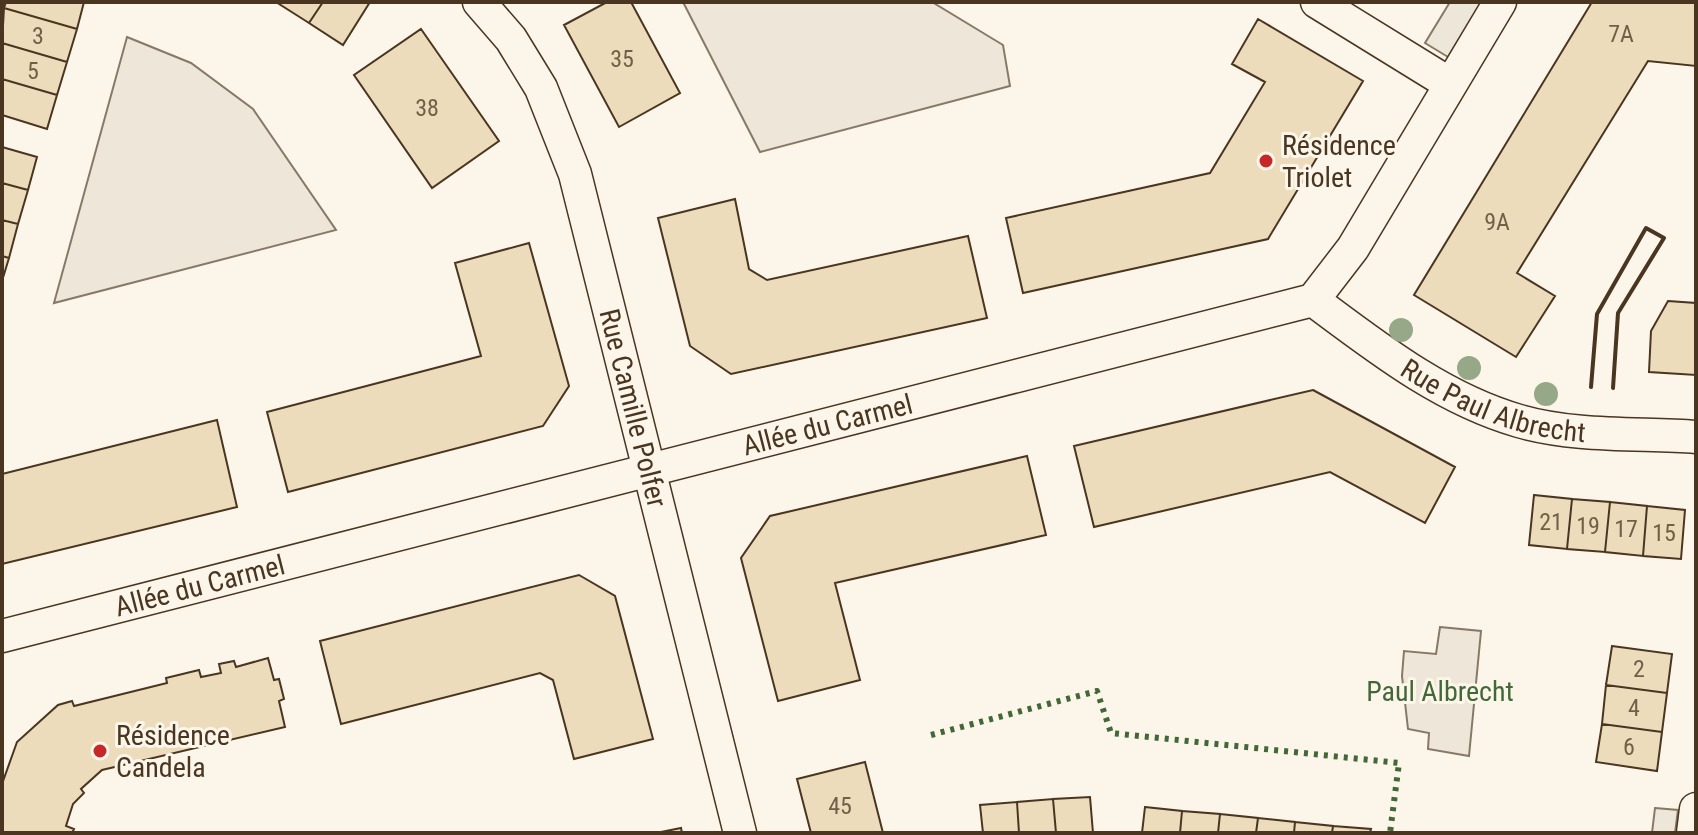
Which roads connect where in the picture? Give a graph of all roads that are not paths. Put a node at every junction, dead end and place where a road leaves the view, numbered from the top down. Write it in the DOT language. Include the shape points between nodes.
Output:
graph roads {
  1 [pos="479,2"];
  2 [pos="1317,2"];
  3 [pos="1500,2"];
  4 [pos="1450,84"];
  5 [pos="1313,300"];
  6 [pos="1696,437"];
  7 [pos="649,471"];
  8 [pos="2,636"];
  9 [pos="1696,809"];
  10 [pos="740,833"];
  11 [pos="1693,833"];
  1 -- 7 [label="street, Rue Camille Polfer" via="511,39 541,88 575,174"];
  2 -- 4 [label="street"];
  3 -- 4 [label="street"];
  4 -- 5 [label="street" via="1353,248"];
  5 -- 6 [label="street, Rue Paul Albrecht" via="1440,387 1519,421"];
  5 -- 7 [label="street, Allée du Carmel"];
  7 -- 8 [label="street, Allée du Carmel"];
  7 -- 10 [label="street, Rue Camille Polfer"];
  9 -- 11 [label="street"];
}
